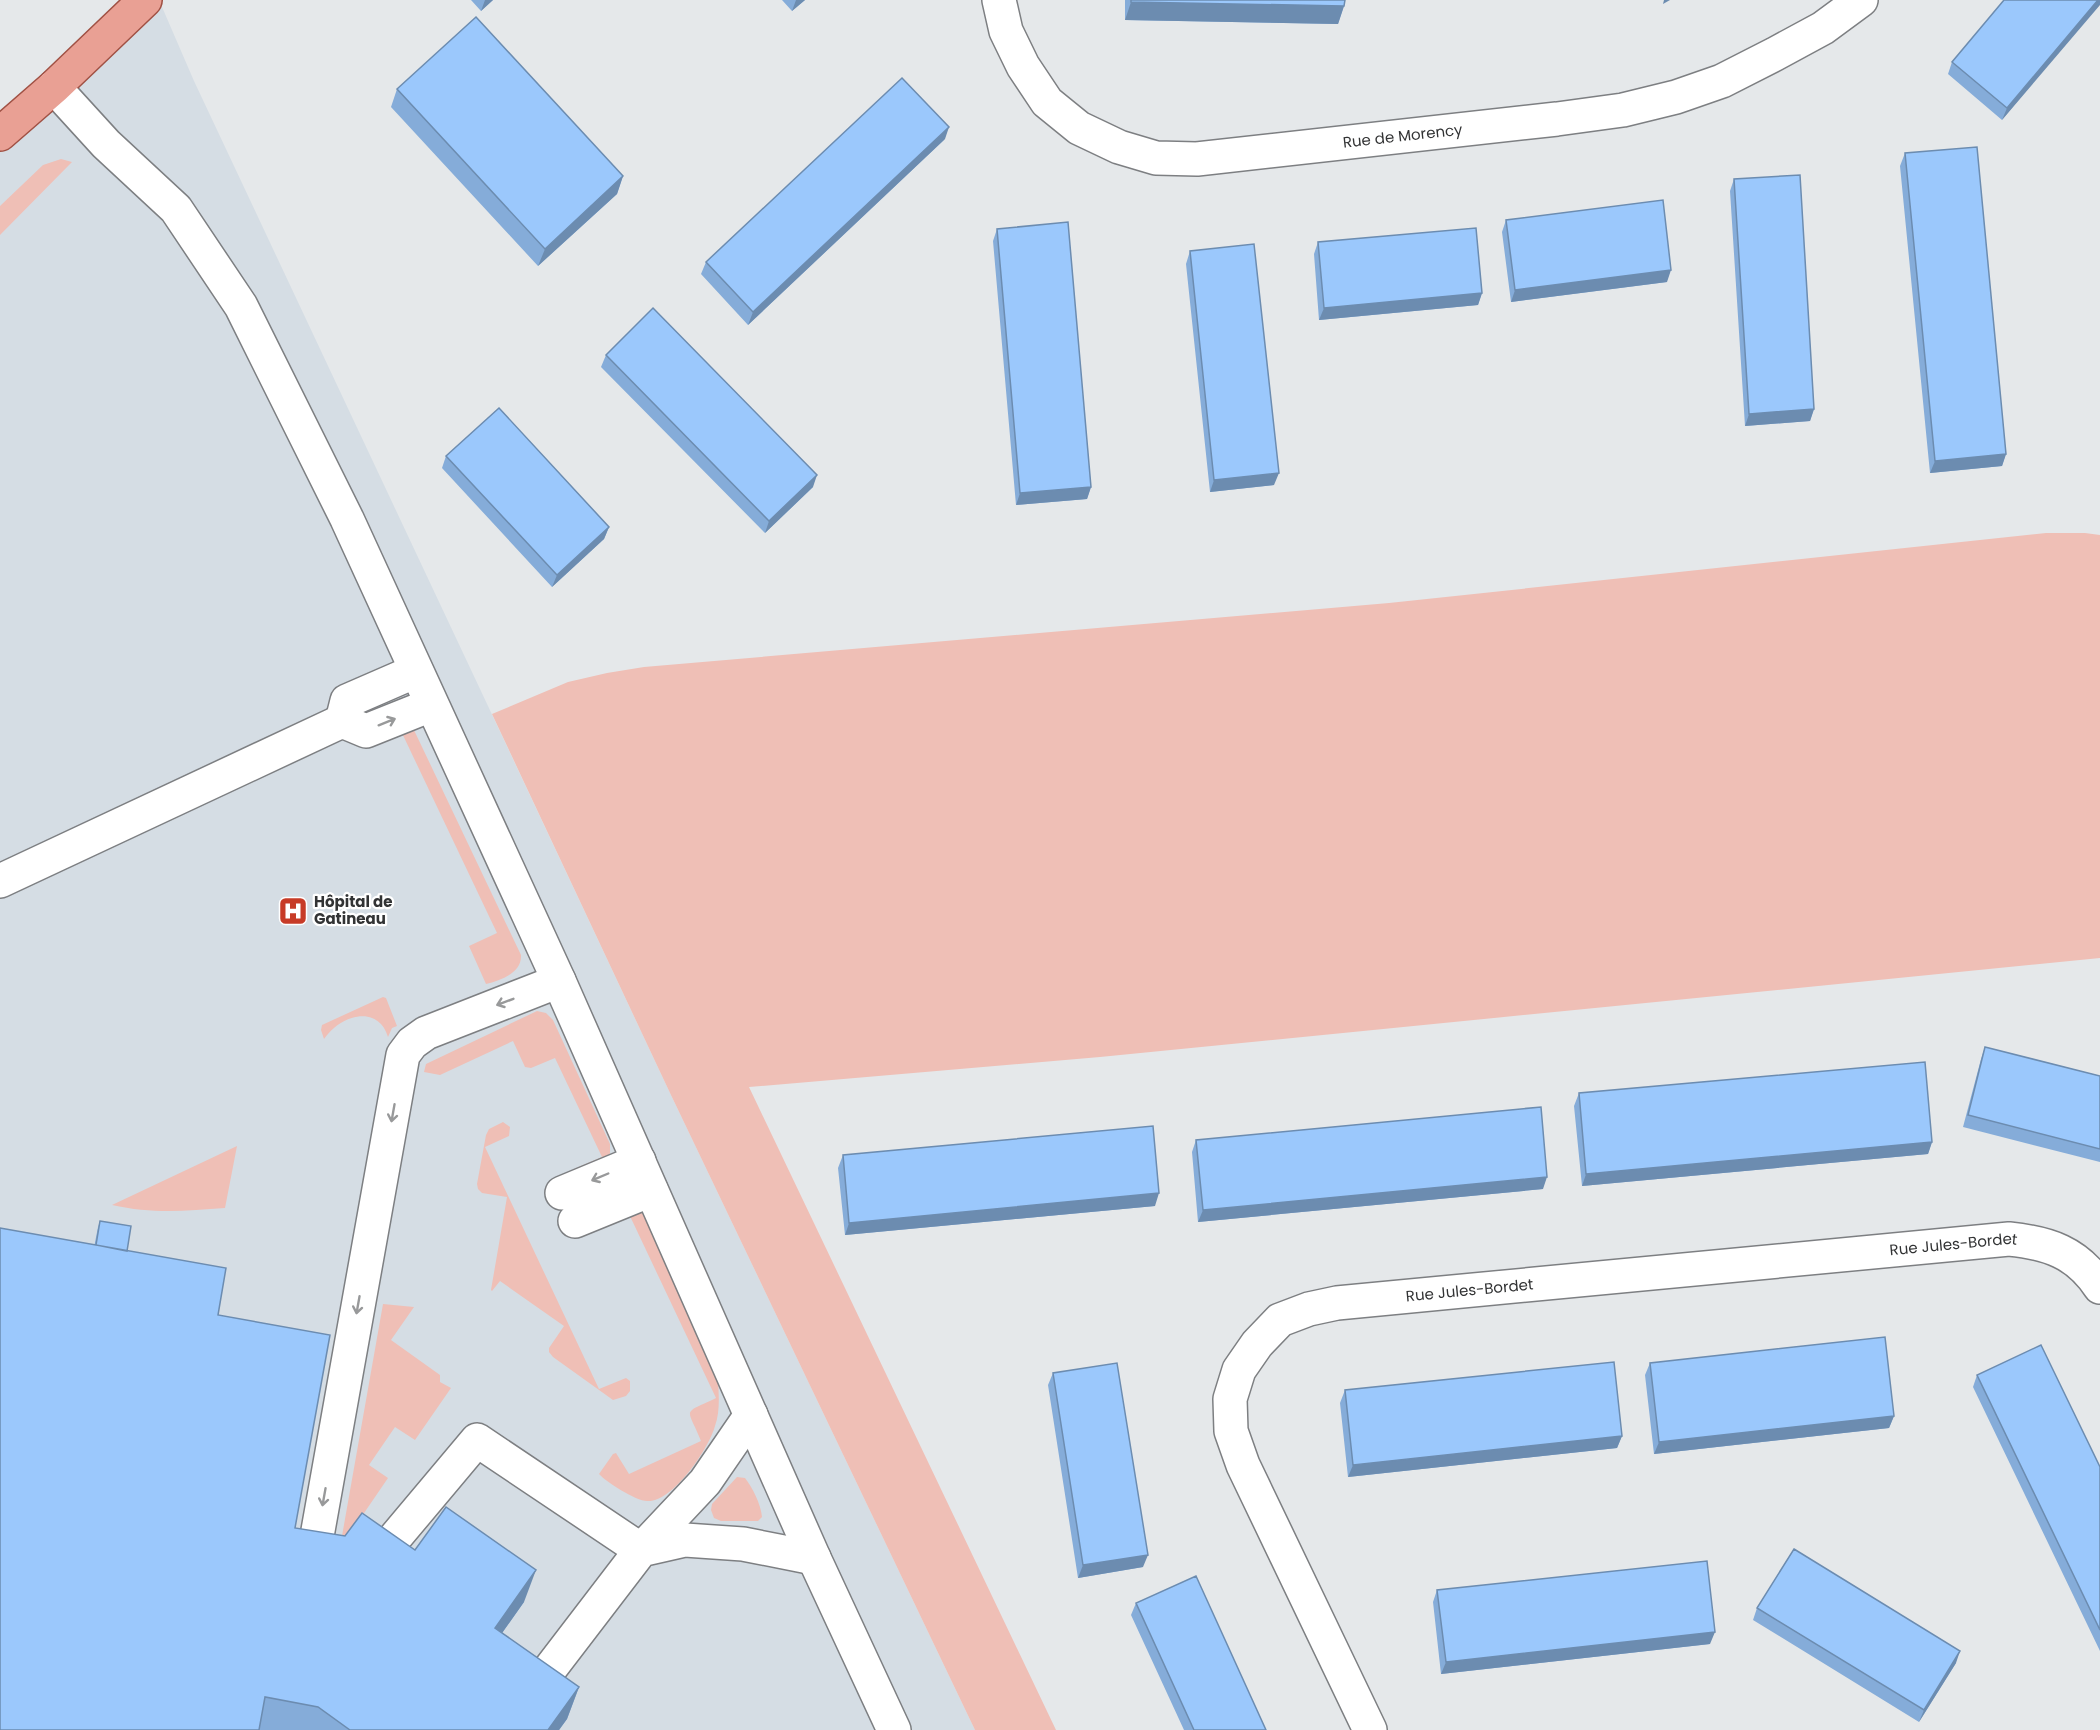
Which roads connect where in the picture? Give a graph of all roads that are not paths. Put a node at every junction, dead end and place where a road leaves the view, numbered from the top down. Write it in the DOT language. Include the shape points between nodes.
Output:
graph roads {
  1 [pos="145,0"];
  2 [pos="999,0"];
  3 [pos="1861,0"];
  4 [pos="54,87"];
  5 [pos="0,134"];
  6 [pos="0,142"];
  7 [pos="416,671"];
  8 [pos="431,705"];
  9 [pos="342,721"];
  10 [pos="0,882"];
  11 [pos="559,981"];
  12 [pos="639,1161"];
  13 [pos="651,1190"];
  14 [pos="2100,1287"];
  15 [pos="751,1415"];
  16 [pos="388,1546"];
  17 [pos="640,1550"];
  18 [pos="814,1558"];
  19 [pos="312,1564"];
  20 [pos="543,1678"];
  21 [pos="894,1730"];
  22 [pos="1370,1730"];
  1 -- 4 [label="main road"];
  2 -- 3 [label="street, Rue de Morency" via="1006,31 1023,66 1047,102 1079,128 1119,147 1156,158 1197,159 1557,119 1644,105 1722,81 1823,28"];
  4 -- 5 [label="main road"];
  4 -- 6 [label="main road"];
  4 -- 7 [label="street" via="106,144 176,209 241,306"];
  7 -- 8 [label="street"];
  7 -- 9 [label="street" via="347,700"];
  9 -- 8 [label="street, one-way" via="366,731"];
  8 -- 11 [label="street"];
  9 -- 10 [label="street"];
  11 -- 12 [label="street"];
  11 -- 19 [label="street, one-way" via="426,1033 403,1055"];
  12 -- 13 [label="street"];
  12 -- 13 [label="street, one-way" via="568,1207"];
  13 -- 15 [label="street"];
  14 -- 22 [label="street, Rue Jules-Bordet" via="2070,1256 2039,1242 2009,1239 1337,1303 1280,1320 1239,1370 1230,1399 1231,1431 1243,1465"];
  15 -- 17 [label="street" via="705,1482"];
  15 -- 18 [label="street"];
  16 -- 17 [label="street" via="477,1440"];
  17 -- 18 [label="street" via="685,1540 743,1544"];
  17 -- 20 [label="street"];
  18 -- 21 [label="street"];
}
